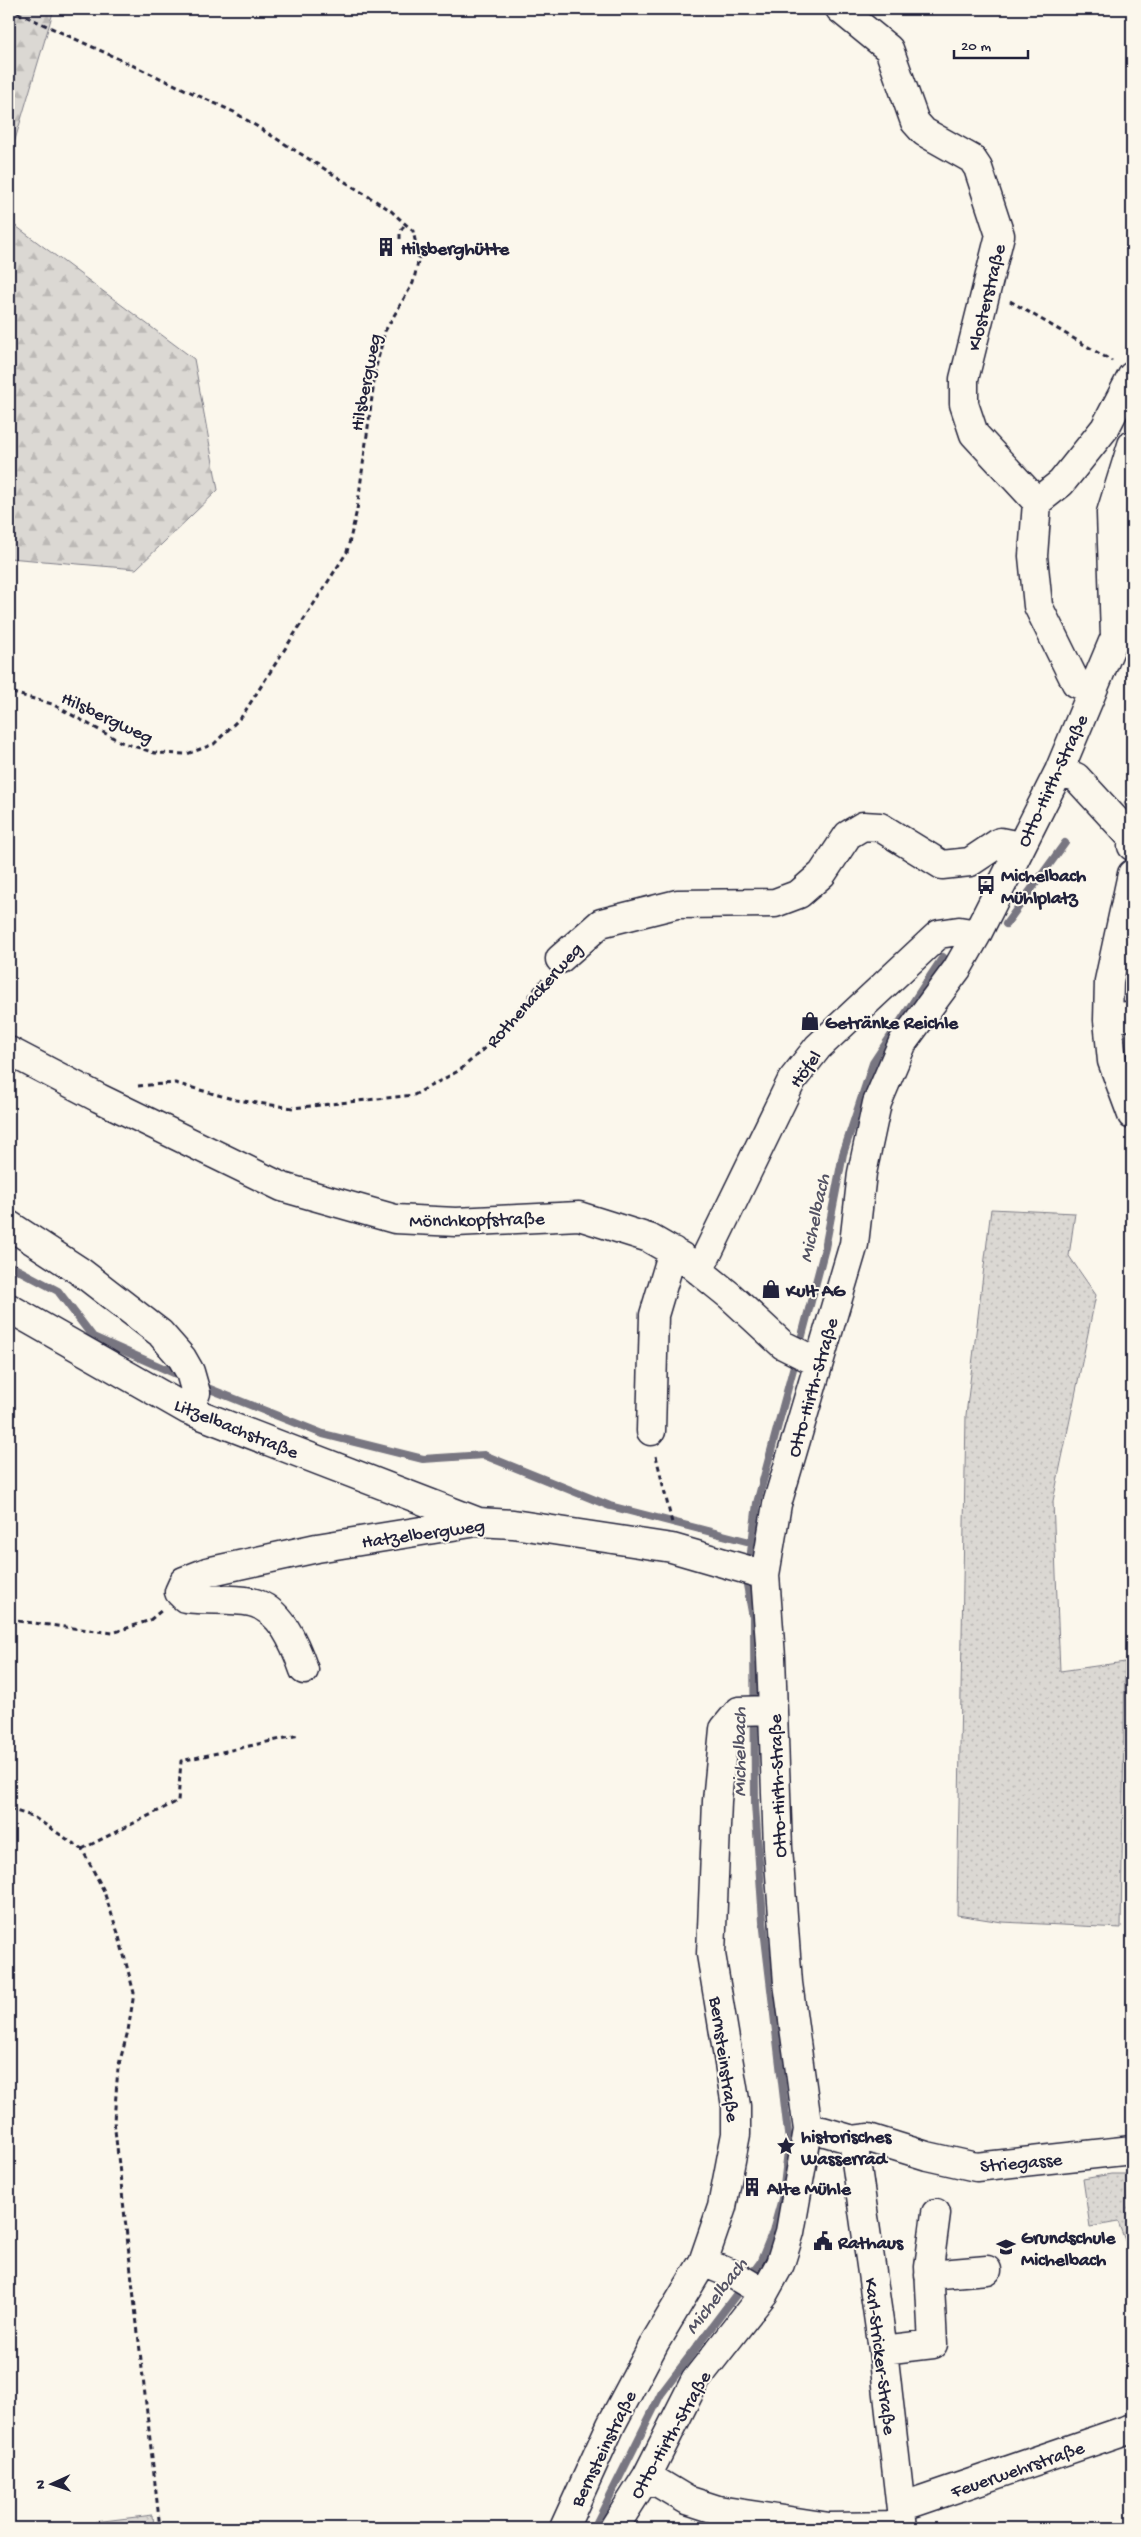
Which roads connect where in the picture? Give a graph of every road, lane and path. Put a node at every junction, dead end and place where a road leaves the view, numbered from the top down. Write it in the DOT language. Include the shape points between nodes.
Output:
graph roads {
  1 [pos="840,9"];
  2 [pos="9,10"];
  3 [pos="405,223"];
  4 [pos="400,239"];
  5 [pos="987,287"];
  6 [pos="1124,370"];
  7 [pos="1132,445"];
  8 [pos="1038,502"];
  9 [pos="1092,690"];
  10 [pos="9,692"];
  11 [pos="1058,771"];
  12 [pos="1132,840"];
  13 [pos="1020,846"];
  14 [pos="1132,874"];
  15 [pos="977,934"];
  16 [pos="560,958"];
  17 [pos="1120,1018"];
  18 [pos="9,1051"];
  19 [pos="136,1087"];
  20 [pos="1132,1114"];
  21 [pos="9,1225"];
  22 [pos="672,1251"];
  23 [pos="699,1270"];
  24 [pos="9,1308"];
  25 [pos="802,1355"];
  26 [pos="192,1392"];
  27 [pos="651,1430"];
  28 [pos="658,1466"];
  29 [pos="477,1522"];
  30 [pos="673,1528"];
  31 [pos="754,1572"];
  32 [pos="179,1592"];
  33 [pos="9,1620"];
  34 [pos="304,1670"];
  35 [pos="758,1711"];
  36 [pos="300,1735"];
  37 [pos="9,1809"];
  38 [pos="82,1849"];
  39 [pos="808,2130"];
  40 [pos="854,2140"];
  41 [pos="1132,2150"];
  42 [pos="936,2213"];
  43 [pos="703,2262"];
  44 [pos="987,2270"];
  45 [pos="929,2275"];
  46 [pos="751,2285"];
  47 [pos="883,2350"];
  48 [pos="1132,2428"];
  49 [pos="647,2476"];
  50 [pos="902,2521"];
  51 [pos="160,2528"];
  52 [pos="564,2528"];
  53 [pos="614,2528"];
  1 -- 5 [label="street, Klosterstraße" via="888,50 915,122 924,132 972,159 978,168 1000,235"];
  2 -- 3 [label="path, Hilsbergweg" via="234,112 390,210"];
  3 -- 4 [label="path"];
  3 -- 10 [label="path, Hilsbergweg" via="413,231 419,258 413,283 386,331 376,367 357,510 347,552 242,716 214,744 186,754 155,753 121,742 52,704"];
  5 -- 6 [label="path"];
  5 -- 8 [label="street, Klosterstraße" via="964,379 964,404 974,434"];
  6 -- 8 [label="street" via="1105,428 1061,482"];
  7 -- 9 [label="street, Otto-Hirth-Straße" via="1111,513 1115,637"];
  8 -- 9 [label="street" via="1033,556 1038,606 1076,683"];
  9 -- 11 [label="street, Otto-Hirth-Straße"];
  11 -- 12 [label="street" via="1076,777"];
  11 -- 13 [label="street, Otto-Hirth-Straße"];
  13 -- 15 [label="street, Otto-Hirth-Straße"];
  13 -- 16 [label="street, Rothenackerweg" via="1000,842 970,862 942,865 880,827 863,826 848,835 822,874 799,894 775,903 678,904 601,923"];
  14 -- 17 [label="street" via="1109,980"];
  15 -- 23 [label="street, Höfel" via="959,931 939,934 818,1047 792,1080"];
  15 -- 25 [label="street, Otto-Hirth-Straße" via="957,969 903,1042 877,1103 862,1173 854,1244"];
  16 -- 19 [label="path, Rothenackerweg" via="497,1037 460,1070 414,1095 294,1108 236,1100 175,1083"];
  17 -- 20 [label="street" via="1112,1061"];
  18 -- 22 [label="street, Mönchkopfstraße" via="282,1186 395,1219 456,1222 578,1216 649,1238"];
  21 -- 26 [label="street, Litzelbachstraße" via="81,1272 160,1333 182,1358"];
  22 -- 23 [label="street, Mönchkopfstraße"];
  22 -- 27 [label="street" via="654,1315"];
  23 -- 25 [label="street, Mönchkopfstraße"];
  24 -- 26 [label="street, Litzelbachstraße"];
  25 -- 31 [label="street, Otto-Hirth-Straße" via="777,1504"];
  26 -- 29 [label="street, Litzelbachstraße"];
  28 -- 30 [label="path"];
  29 -- 31 [label="street, Hatzelbergweg" via="513,1524 672,1548"];
  29 -- 32 [label="street, Hatzelbergweg" via="316,1548 207,1572 184,1581"];
  31 -- 35 [label="street, Otto-Hirth-Straße"];
  32 -- 33 [label="path" via="168,1598 163,1609 150,1620 113,1633"];
  32 -- 34 [label="street" via="185,1598 252,1603 264,1609 286,1630"];
  35 -- 39 [label="street, Otto-Hirth-Straße" via="778,1848 788,1983"];
  35 -- 43 [label="street, Bernsteinstraße" via="724,1729 711,1954 736,2106 736,2134 722,2207"];
  36 -- 38 [label="path" via="181,1760 178,1801"];
  37 -- 38 [label="path" via="32,1816"];
  38 -- 51 [label="path" via="103,1888 134,1993 118,2068 114,2121"];
  39 -- 40 [label="street"];
  39 -- 46 [label="street, Otto-Hirth-Straße" via="790,2232 780,2264"];
  40 -- 41 [label="street, Striegasse" via="869,2138 976,2167"];
  40 -- 47 [label="street, Karl-Stricker-Straße"];
  42 -- 45 [label="street"];
  43 -- 46 [label="street"];
  43 -- 52 [label="street, Bernsteinstraße" via="611,2425"];
  44 -- 45 [label="street"];
  45 -- 47 [label="street" via="933,2344"];
  46 -- 49 [label="street, Otto-Hirth-Straße" via="695,2381"];
  47 -- 50 [label="street, Karl-Stricker-Straße"];
  48 -- 50 [label="street, Feuerwehrstraße" via="918,2503"];
  49 -- 50 [label="street, Feuerwehrstraße" via="687,2500 718,2510 829,2527 866,2528"];
  49 -- 53 [label="street, Otto-Hirth-Straße"];
}
